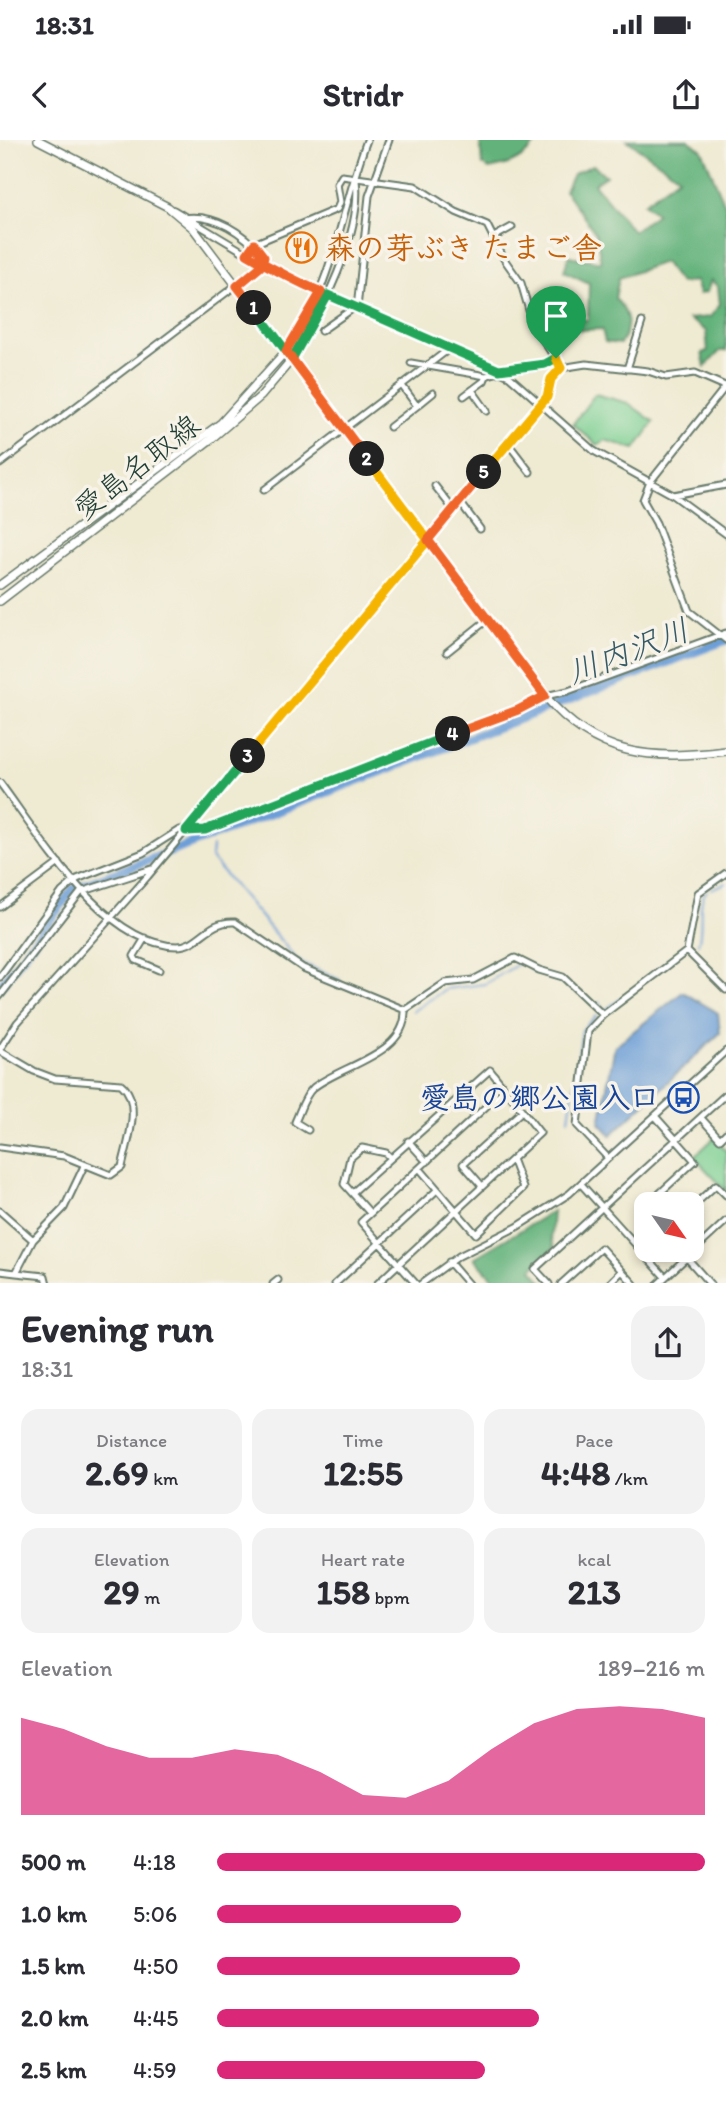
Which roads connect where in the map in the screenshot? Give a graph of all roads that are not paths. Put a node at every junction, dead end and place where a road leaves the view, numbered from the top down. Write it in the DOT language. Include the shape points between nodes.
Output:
graph roads {
  1 [pos="38,140"];
  2 [pos="367,140"];
  3 [pos="389,140"];
  4 [pos="356,177"];
  5 [pos="373,182"];
  6 [pos="186,218"];
  7 [pos="512,227"];
  8 [pos="494,237"];
  9 [pos="254,244"];
  10 [pos="247,254"];
  11 [pos="262,263"];
  12 [pos="237,286"];
  13 [pos="321,292"];
  14 [pos="328,295"];
  15 [pos="356,307"];
  16 [pos="642,322"];
  17 [pos="321,331"];
  18 [pos="449,349"];
  19 [pos="286,351"];
  20 [pos="556,358"];
  21 [pos="292,359"];
  22 [pos="411,363"];
  23 [pos="429,366"];
  24 [pos="561,368"];
  25 [pos="627,369"];
  26 [pos="499,370"];
  27 [pos="486,376"];
  28 [pos="726,386"];
  29 [pos="403,387"];
  30 [pos="472,390"];
  31 [pos="433,393"];
  32 [pos="464,396"];
  33 [pos="417,405"];
  34 [pos="540,405"];
  35 [pos="487,411"];
  36 [pos="390,426"];
  37 [pos="345,430"];
  38 [pos="507,442"];
  39 [pos="0,464"];
  40 [pos="530,472"];
  41 [pos="650,482"];
  42 [pos="435,485"];
  43 [pos="726,485"];
  44 [pos="264,490"];
  45 [pos="673,495"];
  46 [pos="460,502"];
  47 [pos="453,509"];
  48 [pos="480,529"];
  49 [pos="726,534"];
  50 [pos="428,540"];
  51 [pos="0,585"];
  52 [pos="0,601"];
  53 [pos="487,620"];
  54 [pos="724,636"];
  55 [pos="447,652"];
  56 [pos="546,698"];
  57 [pos="726,751"];
  58 [pos="0,783"];
  59 [pos="186,831"];
  60 [pos="59,863"];
  61 [pos="155,868"];
  62 [pos="726,873"];
  63 [pos="75,883"];
  64 [pos="80,891"];
  65 [pos="0,906"];
  66 [pos="113,917"];
  67 [pos="145,938"];
  68 [pos="688,951"];
  69 [pos="159,970"];
  70 [pos="0,977"];
  71 [pos="726,990"];
  72 [pos="0,996"];
  73 [pos="405,1010"];
  74 [pos="603,1015"];
  75 [pos="0,1050"];
  76 [pos="726,1051"];
  77 [pos="720,1057"];
  78 [pos="726,1064"];
  79 [pos="505,1089"];
  80 [pos="726,1094"];
  81 [pos="522,1111"];
  82 [pos="654,1116"];
  83 [pos="701,1118"];
  84 [pos="308,1130"];
  85 [pos="726,1133"];
  86 [pos="676,1140"];
  87 [pos="408,1142"];
  88 [pos="0,1147"];
  89 [pos="390,1157"];
  90 [pos="608,1158"];
  91 [pos="512,1159"];
  92 [pos="427,1162"];
  93 [pos="84,1166"];
  94 [pos="420,1169"];
  95 [pos="581,1184"];
  96 [pos="482,1186"];
  97 [pos="437,1190"];
  98 [pos="661,1192"];
  99 [pos="352,1193"];
  100 [pos="726,1195"];
  101 [pos="704,1196"];
  102 [pos="602,1208"];
  103 [pos="0,1211"];
  104 [pos="456,1211"];
  105 [pos="370,1213"];
  106 [pos="726,1221"];
  107 [pos="33,1240"];
  108 [pos="704,1241"];
  109 [pos="379,1243"];
  110 [pos="449,1262"];
  111 [pos="682,1262"];
  112 [pos="691,1262"];
  113 [pos="399,1263"];
  114 [pos="0,1270"];
  115 [pos="622,1271"];
  116 [pos="19,1273"];
  117 [pos="665,1277"];
  118 [pos="23,1283"];
  119 [pos="47,1283"];
  120 [pos="335,1283"];
  121 [pos="377,1283"];
  122 [pos="419,1283"];
  123 [pos="468,1283"];
  124 [pos="549,1283"];
  125 [pos="562,1283"];
  126 [pos="609,1283"];
  127 [pos="634,1283"];
  128 [pos="657,1283"];
  129 [pos="710,1283"];
  1 -- 6 [label="main road"];
  2 -- 4 [label="street"];
  3 -- 5 [label="street"];
  4 -- 5 [label="street"];
  4 -- 9 [label="street" via="339,180 340,202 334,211"];
  4 -- 13 [label="street"];
  4 -- 14 [label="street" via="349,232"];
  5 -- 8 [label="street" via="424,189 456,212 486,223"];
  5 -- 15 [label="street"];
  6 -- 9 [label="street" via="200,216 234,228"];
  6 -- 10 [label="street"];
  6 -- 12 [label="main road"];
  7 -- 8 [label="street"];
  8 -- 20 [label="street" via="521,283 533,324"];
  9 -- 10 [label="street"];
  9 -- 11 [label="street" via="264,257"];
  10 -- 11 [label="street"];
  11 -- 12 [label="street"];
  11 -- 13 [label="street"];
  12 -- 19 [label="main road"];
  12 -- 39 [label="street"];
  13 -- 19 [label="street"];
  14 -- 15 [label="street"];
  14 -- 21 [label="street"];
  15 -- 17 [label="street"];
  15 -- 18 [label="street"];
  16 -- 25 [label="street"];
  18 -- 23 [label="street"];
  18 -- 26 [label="street"];
  19 -- 21 [label="main road"];
  19 -- 51 [label="main road, 愛島名取線" via="221,423"];
  20 -- 24 [label="street"];
  20 -- 26 [label="street" via="545,364"];
  21 -- 37 [label="main road"];
  21 -- 52 [label="main road, 愛島名取線" via="261,396 211,439"];
  22 -- 23 [label="street"];
  23 -- 27 [label="street"];
  23 -- 29 [label="street"];
  24 -- 25 [label="street" via="586,364"];
  24 -- 34 [label="street"];
  25 -- 28 [label="street" via="666,377 695,373"];
  26 -- 27 [label="street"];
  26 -- 34 [label="street"];
  27 -- 30 [label="street"];
  28 -- 41 [label="street"];
  29 -- 33 [label="street"];
  29 -- 37 [label="street"];
  30 -- 32 [label="street"];
  30 -- 35 [label="street"];
  31 -- 33 [label="street"];
  33 -- 36 [label="street"];
  34 -- 38 [label="street"];
  34 -- 41 [label="street" via="594,451"];
  37 -- 44 [label="street"];
  37 -- 50 [label="main road"];
  38 -- 40 [label="street"];
  38 -- 46 [label="street"];
  41 -- 45 [label="street"];
  41 -- 54 [label="street" via="643,503 656,523 690,611"];
  42 -- 47 [label="street"];
  43 -- 45 [label="street"];
  45 -- 49 [label="street"];
  46 -- 47 [label="street"];
  46 -- 48 [label="street"];
  47 -- 50 [label="street"];
  50 -- 53 [label="main road"];
  50 -- 59 [label="street"];
  53 -- 55 [label="street"];
  53 -- 56 [label="main road"];
  54 -- 56 [label="street"];
  56 -- 57 [label="main road" via="588,734 636,754 678,757"];
  56 -- 59 [label="street" via="205,830"];
  58 -- 60 [label="street"];
  59 -- 61 [label="street"];
  59 -- 63 [label="street"];
  60 -- 63 [label="street"];
  60 -- 65 [label="street"];
  61 -- 64 [label="street"];
  61 -- 66 [label="street"];
  62 -- 68 [label="street" via="698,893"];
  63 -- 64 [label="street"];
  63 -- 70 [label="street" via="62,892"];
  64 -- 66 [label="street"];
  64 -- 72 [label="street"];
  66 -- 67 [label="street"];
  66 -- 75 [label="street" via="22,1016"];
  67 -- 69 [label="street" via="134,956"];
  67 -- 73 [label="street" via="184,945 211,926 235,922 303,968"];
  68 -- 71 [label="street"];
  68 -- 74 [label="street"];
  73 -- 74 [label="street" via="445,983 474,980 515,957 563,977"];
  73 -- 84 [label="street" via="404,1025 392,1042 308,1094 295,1122"];
  74 -- 90 [label="street" via="588,1031 578,1125"];
  75 -- 93 [label="street" via="44,1075 116,1082 127,1090 132,1119 120,1171 106,1174"];
  76 -- 77 [label="street"];
  77 -- 78 [label="street"];
  77 -- 82 [label="street"];
  79 -- 81 [label="street"];
  79 -- 87 [label="street" via="490,1070 485,1072"];
  79 -- 92 [label="street"];
  80 -- 83 [label="street"];
  81 -- 91 [label="street" via="540,1133"];
  81 -- 96 [label="street" via="463,1164"];
  82 -- 86 [label="street"];
  82 -- 90 [label="street"];
  83 -- 85 [label="street" via="720,1139"];
  83 -- 86 [label="street"];
  86 -- 98 [label="street" via="695,1161"];
  86 -- 102 [label="street"];
  87 -- 89 [label="street"];
  87 -- 92 [label="street"];
  88 -- 93 [label="street" via="64,1156"];
  89 -- 99 [label="street"];
  89 -- 99 [label="street" via="362,1148 350,1158 344,1184"];
  90 -- 95 [label="street"];
  91 -- 96 [label="street"];
  91 -- 104 [label="street" via="523,1188 476,1234"];
  92 -- 94 [label="street"];
  93 -- 107 [label="street" via="60,1215"];
  94 -- 97 [label="street"];
  94 -- 105 [label="street"];
  95 -- 102 [label="street"];
  95 -- 110 [label="street" via="517,1227"];
  96 -- 104 [label="street"];
  97 -- 104 [label="street"];
  97 -- 109 [label="street"];
  99 -- 105 [label="street"];
  100 -- 101 [label="street" via="716,1185"];
  102 -- 117 [label="street"];
  102 -- 124 [label="street" via="535,1269"];
  103 -- 107 [label="street"];
  104 -- 113 [label="street"];
  105 -- 109 [label="street" via="361,1223"];
  106 -- 108 [label="street"];
  107 -- 116 [label="street"];
  109 -- 113 [label="street"];
  109 -- 120 [label="street"];
  110 -- 122 [label="street"];
  110 -- 123 [label="street"];
  111 -- 117 [label="street"];
  112 -- 129 [label="street"];
  113 -- 121 [label="street"];
  113 -- 122 [label="street"];
  114 -- 116 [label="street"];
  115 -- 125 [label="street" via="601,1248"];
  115 -- 126 [label="street"];
  115 -- 127 [label="street"];
  116 -- 118 [label="street"];
  116 -- 119 [label="street" via="45,1276"];
  117 -- 128 [label="street"];
}
